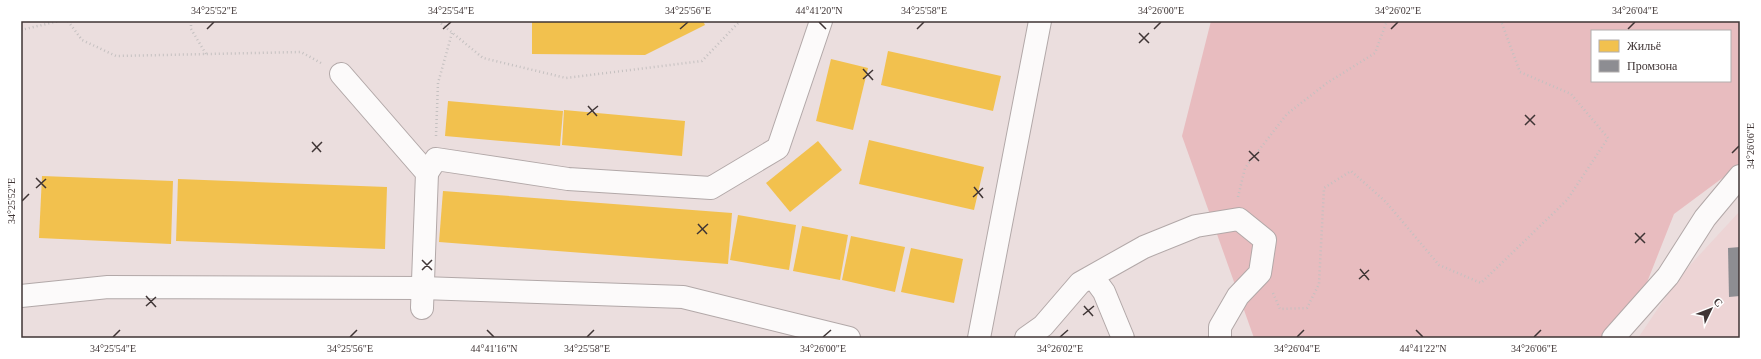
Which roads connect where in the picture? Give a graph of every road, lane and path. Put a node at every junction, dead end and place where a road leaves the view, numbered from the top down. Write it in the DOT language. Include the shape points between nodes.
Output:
graph roads {
  1 [pos="59,21"];
  2 [pos="68,21"];
  3 [pos="191,21"];
  4 [pos="438,21"];
  5 [pos="740,21"];
  6 [pos="821,21"];
  7 [pos="1040,21"];
  8 [pos="1387,21"];
  9 [pos="1501,21"];
  10 [pos="21,30"];
  11 [pos="452,33"];
  12 [pos="206,54"];
  13 [pos="341,74"];
  14 [pos="432,166"];
  15 [pos="1740,176"];
  16 [pos="1240,218"];
  17 [pos="1260,273"];
  18 [pos="1093,277"];
  19 [pos="24,295"];
  20 [pos="422,298"];
  21 [pos="849,338"];
  22 [pos="979,338"];
  23 [pos="1026,338"];
  24 [pos="1123,338"];
  25 [pos="1220,338"];
  26 [pos="1613,338"];
  1 -- 10 [label="path"];
  2 -- 12 [label="path" via="82,40 116,56"];
  3 -- 12 [label="path" via="191,29"];
  4 -- 11 [label="path"];
  5 -- 11 [label="path" via="702,61 566,78 482,58"];
  6 -- 14 [label="street" via="778,148 711,188 568,179"];
  7 -- 22 [label="street"];
  8 -- 16 [label="path" via="1375,53 1327,83 1287,114 1245,168 1237,201"];
  9 -- 17 [label="path" via="1520,72 1571,94 1608,138 1567,200 1481,283 1438,265 1386,202 1351,171 1324,188 1319,284 1307,308 1280,309 1267,276"];
  11 -- 14 [label="path" via="438,83"];
  12 -- 13 [label="path" via="301,52"];
  13 -- 14 [label="street"];
  14 -- 20 [label="street"];
  15 -- 26 [label="street" via="1705,218 1668,276"];
  16 -- 17 [label="street" via="1265,240"];
  16 -- 18 [label="street" via="1196,226 1144,247"];
  17 -- 25 [label="street" via="1238,296 1220,326"];
  18 -- 23 [label="street" via="1080,283 1043,326"];
  18 -- 24 [label="street" via="1104,292"];
  19 -- 20 [label="street" via="108,288"];
  20 -- 21 [label="street" via="682,297"];
}
